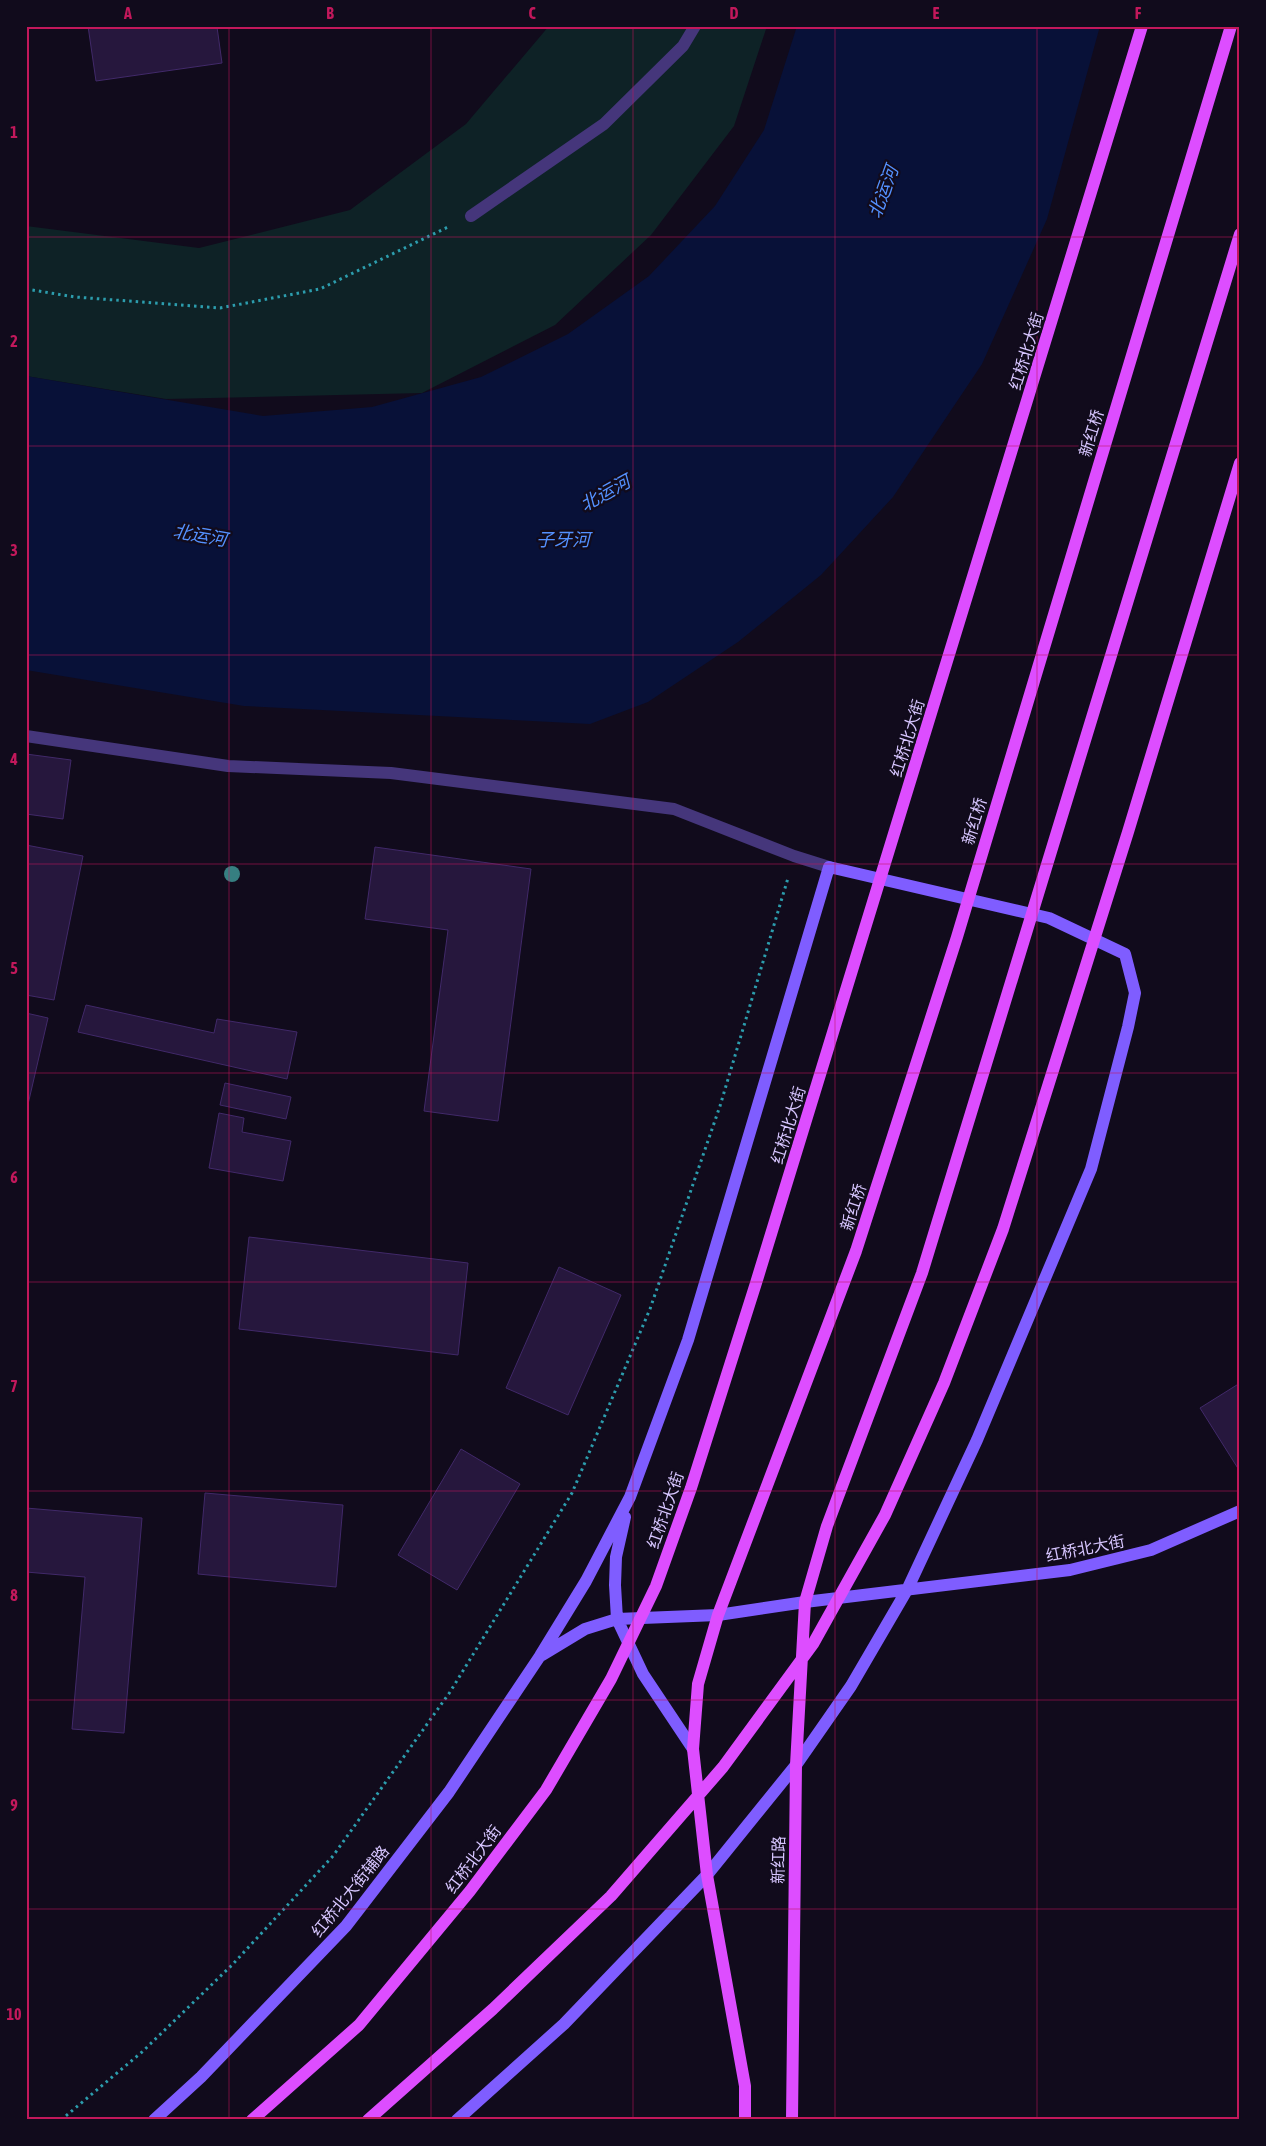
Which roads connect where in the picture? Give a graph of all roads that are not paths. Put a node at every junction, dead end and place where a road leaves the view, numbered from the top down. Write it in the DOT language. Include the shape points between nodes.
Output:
graph roads {
  1 [pos="695,26"];
  2 [pos="1142,26"];
  3 [pos="1226,26"];
  4 [pos="1231,26"];
  5 [pos="1240,35"];
  6 [pos="471,216"];
  7 [pos="1240,234"];
  8 [pos="1240,463"];
  9 [pos="26,736"];
  10 [pos="829,867"];
  11 [pos="630,1497"];
  12 [pos="1240,1511"];
  13 [pos="907,1590"];
  14 [pos="805,1602"];
  15 [pos="718,1615"];
  16 [pos="617,1619"];
  17 [pos="540,1656"];
  18 [pos="693,1749"];
  19 [pos="796,1764"];
  20 [pos="707,1875"];
  21 [pos="154,2120"];
  22 [pos="252,2120"];
  23 [pos="368,2120"];
  24 [pos="457,2120"];
  25 [pos="746,2120"];
  26 [pos="792,2120"];
  1 -- 6 [label="street" via="683,46 604,124"];
  2 -- 22 [label="main road, 红桥北大街" via="753,1292 691,1488 656,1586 611,1679 546,1790 470,1891 359,2025"];
  3 -- 5 [label="main road"];
  4 -- 15 [label="main road, 新红桥" via="957,936 856,1251"];
  7 -- 14 [label="main road" via="922,1274 827,1526"];
  8 -- 23 [label="main road" via="1003,1229 944,1382 885,1515 813,1644 717,1774 611,1896"];
  9 -- 10 [label="street" via="228,766 391,773 674,809"];
  10 -- 11 [label="main road" via="688,1340"];
  10 -- 13 [label="main road" via="1050,918 1125,954 1134,993 1090,1169 977,1440"];
  11 -- 16 [label="main road" via="616,1557"];
  11 -- 17 [label="main road, 红桥北大街辅路" via="586,1581"];
  12 -- 13 [label="main road, 红桥北大街" via="1151,1550 1070,1570"];
  13 -- 14 [label="main road, 红桥北大街"];
  13 -- 19 [label="main road" via="851,1686"];
  14 -- 15 [label="main road, 红桥北大街"];
  14 -- 19 [label="main road, 新红路"];
  15 -- 16 [label="main road, 红桥北大街"];
  15 -- 18 [label="main road" via="698,1684"];
  16 -- 17 [label="main road, 红桥北大街" via="585,1629"];
  16 -- 18 [label="main road" via="643,1674"];
  17 -- 21 [label="main road, 红桥北大街辅路" via="449,1792 346,1926 201,2077"];
  18 -- 20 [label="main road"];
  19 -- 20 [label="main road"];
  19 -- 26 [label="main road, 新红路"];
  20 -- 24 [label="main road" via="564,2024"];
  20 -- 25 [label="main road" via="745,2086"];
}
